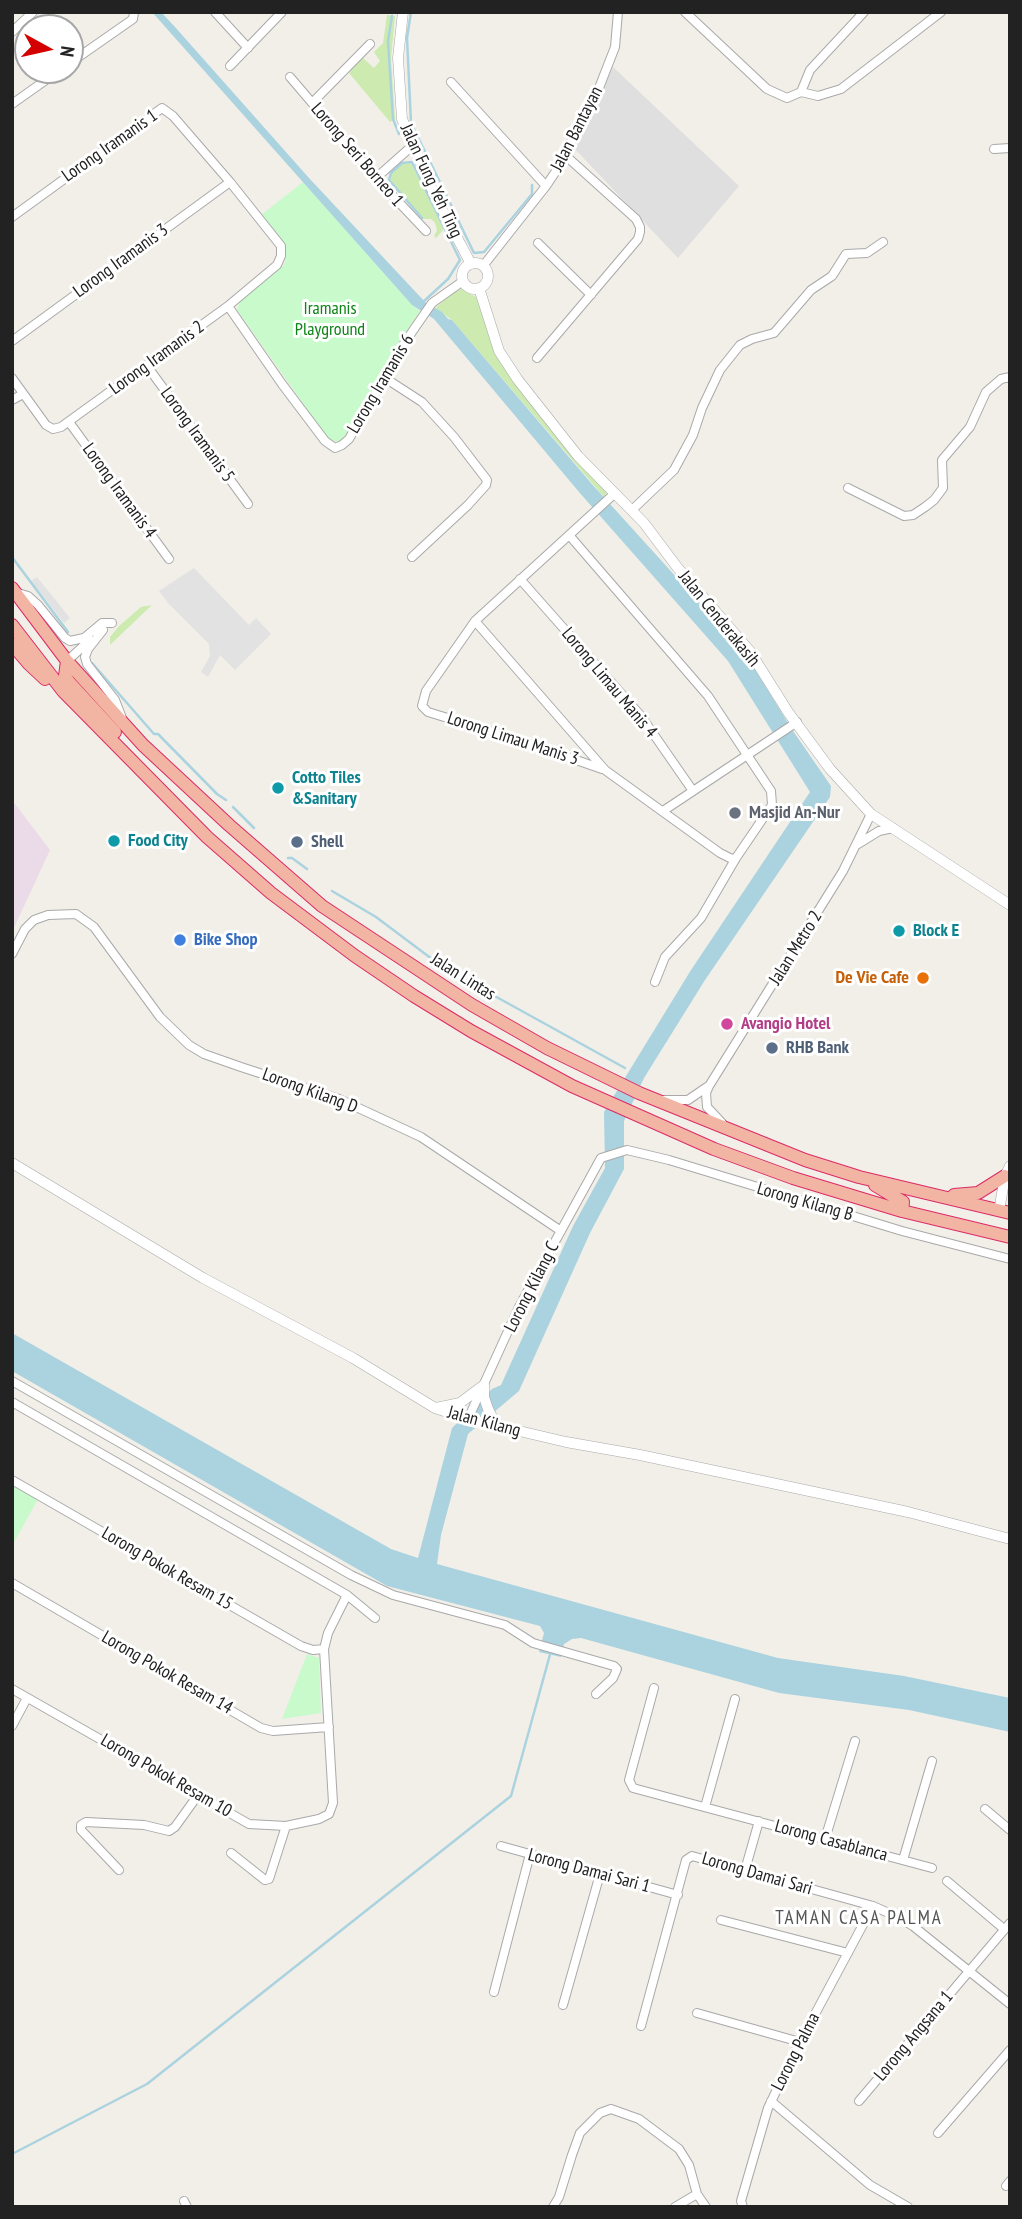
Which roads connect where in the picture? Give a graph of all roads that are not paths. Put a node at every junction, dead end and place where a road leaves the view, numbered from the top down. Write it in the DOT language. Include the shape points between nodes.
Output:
graph roads {
  1 [pos="33,12"];
  2 [pos="134,12"];
  3 [pos="215,12"];
  4 [pos="282,12"];
  5 [pos="403,12"];
  6 [pos="618,12"];
  7 [pos="685,12"];
  8 [pos="864,12"];
  9 [pos="941,12"];
  10 [pos="12,32"];
  11 [pos="370,44"];
  12 [pos="248,48"];
  13 [pos="84,53"];
  14 [pos="230,66"];
  15 [pos="290,77"];
  16 [pos="451,82"];
  17 [pos="40,84"];
  18 [pos="801,92"];
  19 [pos="312,103"];
  20 [pos="12,104"];
  21 [pos="412,146"];
  22 [pos="1010,148"];
  23 [pos="993,149"];
  24 [pos="566,156"];
  25 [pos="376,178"];
  26 [pos="229,182"];
  27 [pos="546,186"];
  28 [pos="12,217"];
  29 [pos="426,231"];
  30 [pos="883,242"];
  31 [pos="538,243"];
  32 [pos="281,246"];
  33 [pos="471,264"];
  34 [pos="483,267"];
  35 [pos="463,281"];
  36 [pos="479,288"];
  37 [pos="591,295"];
  38 [pos="228,306"];
  39 [pos="12,341"];
  40 [pos="537,358"];
  41 [pos="147,366"];
  42 [pos="1010,377"];
  43 [pos="12,378"];
  44 [pos="385,378"];
  45 [pos="23,394"];
  46 [pos="12,400"];
  47 [pos="69,422"];
  48 [pos="848,488"];
  49 [pos="611,496"];
  50 [pos="248,504"];
  51 [pos="632,510"];
  52 [pos="569,535"];
  53 [pos="412,557"];
  54 [pos="169,559"];
  55 [pos="520,579"];
  56 [pos="13,594"];
  57 [pos="12,609"];
  58 [pos="475,621"];
  59 [pos="112,623"];
  60 [pos="12,625"];
  61 [pos="12,644"];
  62 [pos="67,661"];
  63 [pos="63,691"];
  64 [pos="124,724"];
  65 [pos="795,724"];
  66 [pos="746,755"];
  67 [pos="605,770"];
  68 [pos="693,791"];
  69 [pos="663,811"];
  70 [pos="871,814"];
  71 [pos="186,816"];
  72 [pos="893,828"];
  73 [pos="858,844"];
  74 [pos="736,858"];
  75 [pos="1010,905"];
  76 [pos="12,954"];
  77 [pos="655,982"];
  78 [pos="709,1086"];
  79 [pos="639,1093"];
  80 [pos="729,1130"];
  81 [pos="601,1158"];
  82 [pos="12,1163"];
  83 [pos="1007,1171"];
  84 [pos="859,1177"];
  85 [pos="940,1196"];
  86 [pos="902,1211"];
  87 [pos="1005,1212"];
  88 [pos="561,1231"];
  89 [pos="1010,1235"];
  90 [pos="1010,1259"];
  91 [pos="12,1381"];
  92 [pos="484,1385"];
  93 [pos="12,1402"];
  94 [pos="435,1408"];
  95 [pos="468,1419"];
  96 [pos="502,1428"];
  97 [pos="12,1480"];
  98 [pos="1010,1539"];
  99 [pos="12,1583"];
  100 [pos="346,1595"];
  101 [pos="375,1618"];
  102 [pos="324,1650"];
  103 [pos="654,1688"];
  104 [pos="12,1689"];
  105 [pos="596,1695"];
  106 [pos="27,1698"];
  107 [pos="735,1699"];
  108 [pos="12,1726"];
  109 [pos="329,1727"];
  110 [pos="855,1741"];
  111 [pos="932,1761"];
  112 [pos="198,1795"];
  113 [pos="705,1807"];
  114 [pos="985,1809"];
  115 [pos="758,1821"];
  116 [pos="286,1826"];
  117 [pos="1010,1830"];
  118 [pos="825,1839"];
  119 [pos="501,1846"];
  120 [pos="232,1853"];
  121 [pos="530,1854"];
  122 [pos="902,1860"];
  123 [pos="932,1868"];
  124 [pos="119,1870"];
  125 [pos="745,1871"];
  126 [pos="600,1874"];
  127 [pos="947,1881"];
  128 [pos="678,1895"];
  129 [pos="873,1906"];
  130 [pos="720,1920"];
  131 [pos="1007,1926"];
  132 [pos="848,1953"];
  133 [pos="969,1971"];
  134 [pos="494,1992"];
  135 [pos="1010,2004"];
  136 [pos="563,2005"];
  137 [pos="697,2012"];
  138 [pos="641,2026"];
  139 [pos="800,2042"];
  140 [pos="1010,2050"];
  141 [pos="771,2101"];
  142 [pos="859,2101"];
  143 [pos="939,2133"];
  144 [pos="698,2194"];
  145 [pos="553,2207"];
  146 [pos="676,2207"];
  147 [pos="706,2207"];
  148 [pos="743,2207"];
  149 [pos="908,2207"];
  1 -- 10 [label="street"];
  2 -- 13 [label="street" via="133,19"];
  3 -- 12 [label="street"];
  4 -- 12 [label="street"];
  5 -- 21 [label="street, Jalan Fung Yeh Ting" via="400,93 402,119"];
  6 -- 24 [label="street, Jalan Bantayan" via="615,47"];
  7 -- 18 [label="street" via="767,89 787,98"];
  8 -- 18 [label="street" via="810,70"];
  9 -- 18 [label="street" via="841,89 818,96"];
  11 -- 19 [label="street"];
  12 -- 14 [label="street"];
  15 -- 19 [label="street, Lorong Seri Borneo 1"];
  16 -- 27 [label="street"];
  17 -- 20 [label="street"];
  19 -- 25 [label="street, Lorong Seri Borneo 1"];
  21 -- 25 [label="street"];
  21 -- 33 [label="street, Jalan Fung Yeh Ting"];
  22 -- 23 [label="street"];
  24 -- 27 [label="street, Jalan Bantayan"];
  24 -- 37 [label="street" via="640,227 638,239"];
  25 -- 29 [label="street, Lorong Seri Borneo 1"];
  26 -- 28 [label="street, Lorong Iramanis 1" via="162,108"];
  26 -- 32 [label="street, Lorong Iramanis 1"];
  26 -- 39 [label="street, Lorong Iramanis 3"];
  27 -- 34 [label="street, Jalan Bantayan"];
  30 -- 51 [label="street" via="867,253 846,254 832,276 811,290 774,333 740,345 720,370 674,470"];
  31 -- 37 [label="street"];
  32 -- 38 [label="street, Lorong Iramanis 2" via="277,265"];
  33 -- 34 [label="street"];
  33 -- 35 [label="street" via="463,270"];
  34 -- 36 [label="street" via="487,280"];
  35 -- 36 [label="street" via="470,288"];
  35 -- 44 [label="street, Lorong Iramanis 6" via="432,303"];
  36 -- 49 [label="street, Jalan Cenderakasih" via="507,365"];
  37 -- 40 [label="street"];
  38 -- 41 [label="street, Lorong Iramanis 2"];
  38 -- 44 [label="street, Lorong Iramanis 6" via="289,394 335,448 349,439"];
  41 -- 47 [label="street, Lorong Iramanis 2"];
  41 -- 50 [label="street, Lorong Iramanis 5"];
  42 -- 48 [label="street" via="986,392 970,427 942,460 943,488 925,507 904,516"];
  43 -- 45 [label="street"];
  44 -- 53 [label="street" via="422,402 487,480 468,505"];
  45 -- 46 [label="street"];
  45 -- 47 [label="street" via="46,425 54,429"];
  47 -- 54 [label="street, Lorong Iramanis 4"];
  49 -- 51 [label="street, Jalan Cenderakasih"];
  49 -- 52 [label="street"];
  51 -- 65 [label="street, Jalan Cenderakasih" via="749,650"];
  52 -- 55 [label="street"];
  52 -- 66 [label="street" via="708,696"];
  55 -- 58 [label="street"];
  55 -- 68 [label="street, Lorong Limau Manis 4" via="641,716"];
  56 -- 57 [label="highway"];
  56 -- 59 [label="street" via="28,596 70,641 84,638 102,623"];
  56 -- 62 [label="highway, Jalan Lintas"];
  58 -- 67 [label="street"];
  58 -- 67 [label="street, Lorong Limau Manis 3" via="426,691 422,706 428,712"];
  60 -- 63 [label="highway"];
  61 -- 63 [label="highway"];
  62 -- 64 [label="highway, Jalan Lintas"];
  62 -- 64 [label="street" via="103,631 85,657 115,699"];
  62 -- 71 [label="highway" via="69,682 164,785"];
  63 -- 71 [label="highway"];
  64 -- 79 [label="highway, Jalan Lintas" via="322,906 472,1005"];
  65 -- 66 [label="street"];
  65 -- 70 [label="street, Jalan Cenderakasih"];
  66 -- 68 [label="street"];
  66 -- 74 [label="street" via="773,798"];
  67 -- 69 [label="street"];
  68 -- 69 [label="street"];
  69 -- 74 [label="street" via="720,853"];
  70 -- 72 [label="street, Jalan Cenderakasih"];
  70 -- 73 [label="street, Jalan Metro 2"];
  71 -- 86 [label="highway" via="271,893 374,970 471,1031 572,1086 703,1144 793,1178"];
  72 -- 73 [label="street"];
  72 -- 75 [label="street, Jalan Cenderakasih"];
  73 -- 78 [label="street, Jalan Metro 2"];
  74 -- 77 [label="street" via="701,918 665,957"];
  76 -- 88 [label="street, Lorong Kilang D" via="34,920 76,914 89,922 160,1017 189,1045 339,1099 421,1137"];
  78 -- 79 [label="street" via="684,1101"];
  78 -- 80 [label="street" via="707,1107"];
  79 -- 80 [label="highway, Jalan Lintas"];
  80 -- 84 [label="highway, Jalan Lintas"];
  81 -- 88 [label="street, Lorong Kilang C"];
  81 -- 90 [label="street, Lorong Kilang B" via="627,1150 669,1160"];
  82 -- 94 [label="street, Jalan Kilang"];
  83 -- 85 [label="highway" via="978,1193"];
  83 -- 87 [label="street"];
  84 -- 85 [label="highway, Jalan Lintas"];
  84 -- 86 [label="highway" via="897,1197 903,1202"];
  85 -- 87 [label="highway, Jalan Lintas"];
  86 -- 89 [label="highway"];
  87 -- 89 [label="highway" via="1002,1223"];
  88 -- 92 [label="street, Lorong Kilang C" via="519,1307"];
  91 -- 105 [label="street" via="393,1595 505,1625 533,1643 610,1664 617,1669 613,1678"];
  92 -- 94 [label="street" via="460,1403"];
  92 -- 95 [label="street, Lorong Kilang C"];
  92 -- 96 [label="street" via="488,1409"];
  93 -- 100 [label="street"];
  94 -- 95 [label="street, Jalan Kilang"];
  95 -- 96 [label="street, Jalan Kilang"];
  96 -- 98 [label="street, Jalan Kilang" via="871,1504"];
  97 -- 102 [label="street, Lorong Pokok Resam 15" via="300,1646"];
  99 -- 109 [label="street, Lorong Pokok Resam 14" via="261,1728"];
  100 -- 101 [label="street"];
  100 -- 102 [label="street"];
  102 -- 109 [label="street"];
  103 -- 113 [label="street, Lorong Casablanca" via="631,1785"];
  104 -- 106 [label="street, Lorong Pokok Resam 10"];
  106 -- 108 [label="street"];
  106 -- 112 [label="street, Lorong Pokok Resam 10"];
  107 -- 113 [label="street"];
  109 -- 116 [label="street, Lorong Pokok Resam 10" via="333,1803 329,1814"];
  110 -- 118 [label="street"];
  111 -- 122 [label="street"];
  112 -- 116 [label="street, Lorong Pokok Resam 10" via="249,1824"];
  112 -- 124 [label="street" via="169,1831 144,1825 81,1825"];
  113 -- 115 [label="street, Lorong Casablanca"];
  114 -- 117 [label="street"];
  115 -- 118 [label="street, Lorong Casablanca"];
  115 -- 125 [label="street, Lorong Casablanca"];
  116 -- 120 [label="street" via="270,1879 265,1880"];
  118 -- 122 [label="street, Lorong Casablanca"];
  119 -- 121 [label="street, Lorong Damai Sari 1"];
  121 -- 126 [label="street, Lorong Damai Sari 1"];
  121 -- 134 [label="street"];
  122 -- 123 [label="street, Lorong Casablanca"];
  125 -- 128 [label="street, Lorong Damai Sari" via="688,1857"];
  125 -- 129 [label="street, Lorong Damai Sari"];
  126 -- 128 [label="street, Lorong Damai Sari 1"];
  126 -- 136 [label="street"];
  127 -- 131 [label="street"];
  128 -- 138 [label="street, Lorong Damai Sari"];
  129 -- 132 [label="street, Lorong Palma"];
  129 -- 133 [label="street, Lorong Damai Sari" via="913,1926"];
  130 -- 132 [label="street"];
  131 -- 133 [label="street, Lorong Angsana 1"];
  132 -- 139 [label="street, Lorong Palma"];
  133 -- 135 [label="street, Lorong Damai Sari"];
  133 -- 142 [label="street, Lorong Angsana 1"];
  137 -- 139 [label="street"];
  139 -- 141 [label="street, Lorong Palma"];
  140 -- 143 [label="street"];
  141 -- 148 [label="street, Lorong Palma"];
  141 -- 149 [label="street" via="870,2185"];
  144 -- 145 [label="street" via="679,2149 639,2119 611,2109 600,2113 580,2133"];
  144 -- 146 [label="street"];
  144 -- 147 [label="street"];
}
